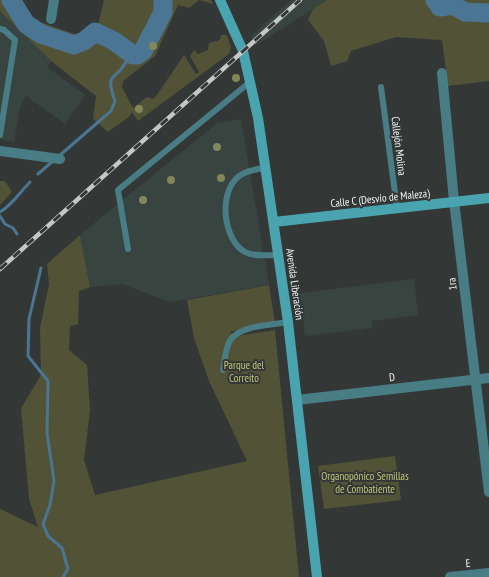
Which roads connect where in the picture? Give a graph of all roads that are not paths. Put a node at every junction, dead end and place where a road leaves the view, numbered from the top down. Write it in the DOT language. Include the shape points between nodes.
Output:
graph roads {
  1 [pos="54,0"];
  2 [pos="220,0"];
  3 [pos="51,19"];
  4 [pos="0,29"];
  5 [pos="442,73"];
  6 [pos="250,82"];
  7 [pos="381,87"];
  8 [pos="0,135"];
  9 [pos="0,151"];
  10 [pos="55,159"];
  11 [pos="266,167"];
  12 [pos="489,198"];
  13 [pos="454,202"];
  14 [pos="397,208"];
  15 [pos="274,222"];
  16 [pos="128,249"];
  17 [pos="279,255"];
  18 [pos="288,322"];
  19 [pos="223,370"];
  20 [pos="489,378"];
  21 [pos="475,380"];
  22 [pos="297,400"];
  23 [pos="489,492"];
  24 [pos="489,573"];
  25 [pos="317,577"];
  26 [pos="450,577"];
  1 -- 3 [label="street"];
  2 -- 6 [label="main road, Avenida Liberación" via="243,51"];
  4 -- 8 [label="lane" via="15,40"];
  5 -- 13 [label="street, 1ra"];
  6 -- 11 [label="main road, Avenida Liberación"];
  6 -- 16 [label="lane" via="118,190"];
  7 -- 14 [label="lane, Callejón Molina"];
  9 -- 10 [label="street"];
  11 -- 15 [label="main road, Avenida Liberación"];
  11 -- 17 [label="lane" via="244,173 235,180 228,191 227,219 230,237 238,247 256,255"];
  12 -- 13 [label="main road, Calle C (Desvío de Maleza)"];
  13 -- 14 [label="main road, Calle C (Desvío de Maleza)"];
  13 -- 21 [label="street, 1ra"];
  14 -- 15 [label="main road, Calle C (Desvío de Maleza)"];
  15 -- 17 [label="main road, Avenida Liberación"];
  17 -- 18 [label="main road, Avenida Liberación"];
  18 -- 19 [label="lane" via="242,330 231,339"];
  18 -- 22 [label="main road, Avenida Liberación"];
  20 -- 21 [label="street, D"];
  21 -- 22 [label="street, D"];
  21 -- 23 [label="street, 1ra"];
  22 -- 25 [label="main road, Avenida Liberación"];
  24 -- 26 [label="street, E"];
}
